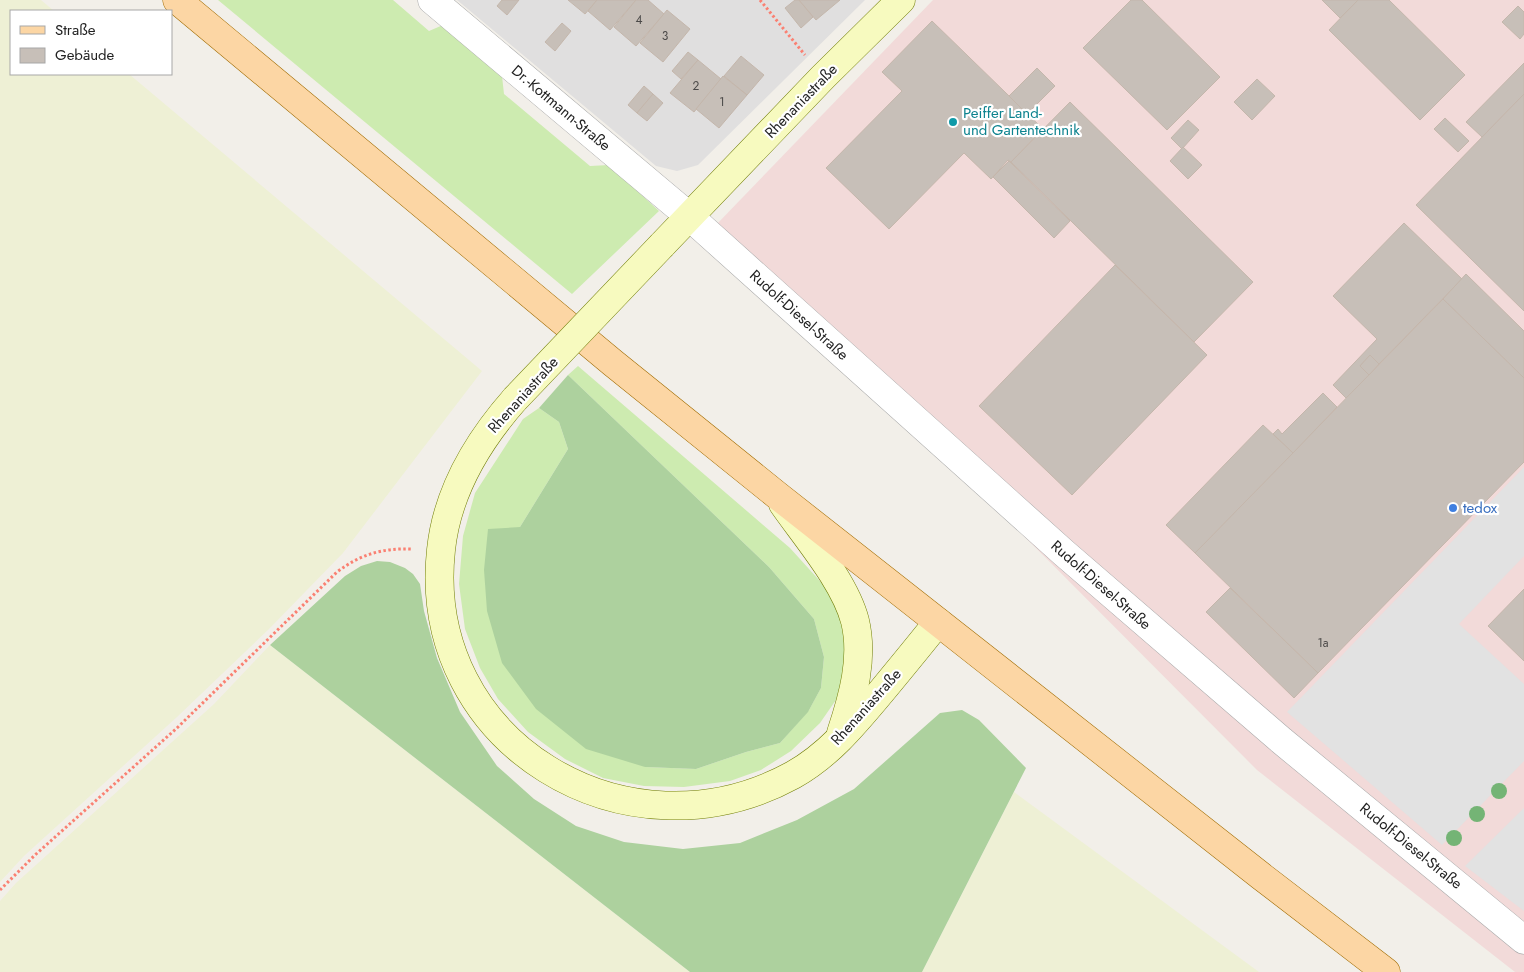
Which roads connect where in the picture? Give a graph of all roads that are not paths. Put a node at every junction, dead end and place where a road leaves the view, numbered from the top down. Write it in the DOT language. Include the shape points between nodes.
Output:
graph roads {
  1 [pos="177,0"];
  2 [pos="432,0"];
  3 [pos="901,0"];
  4 [pos="690,216"];
  5 [pos="778,496"];
  6 [pos="938,622"];
  7 [pos="838,741"];
  8 [pos="1524,940"];
  9 [pos="1386,972"];
  1 -- 5 [label="main road"];
  2 -- 4 [label="street, Dr.-Kottmann-Straße"];
  3 -- 4 [label="main road, Rhenaniastraße"];
  4 -- 7 [label="main road, Rhenaniastraße, bridge" via="515,399 486,436 462,476 448,512 441,550 440,584 445,628 474,696 518,748 539,764 581,787 613,799 668,806 749,795 807,766"];
  4 -- 8 [label="street, Rudolf-Diesel-Straße" via="1064,553 1275,734"];
  5 -- 6 [label="main road"];
  5 -- 7 [label="main road" via="837,583 855,620 858,638 856,679"];
  6 -- 7 [label="main road, Rhenaniastraße"];
  6 -- 9 [label="main road"];
}
